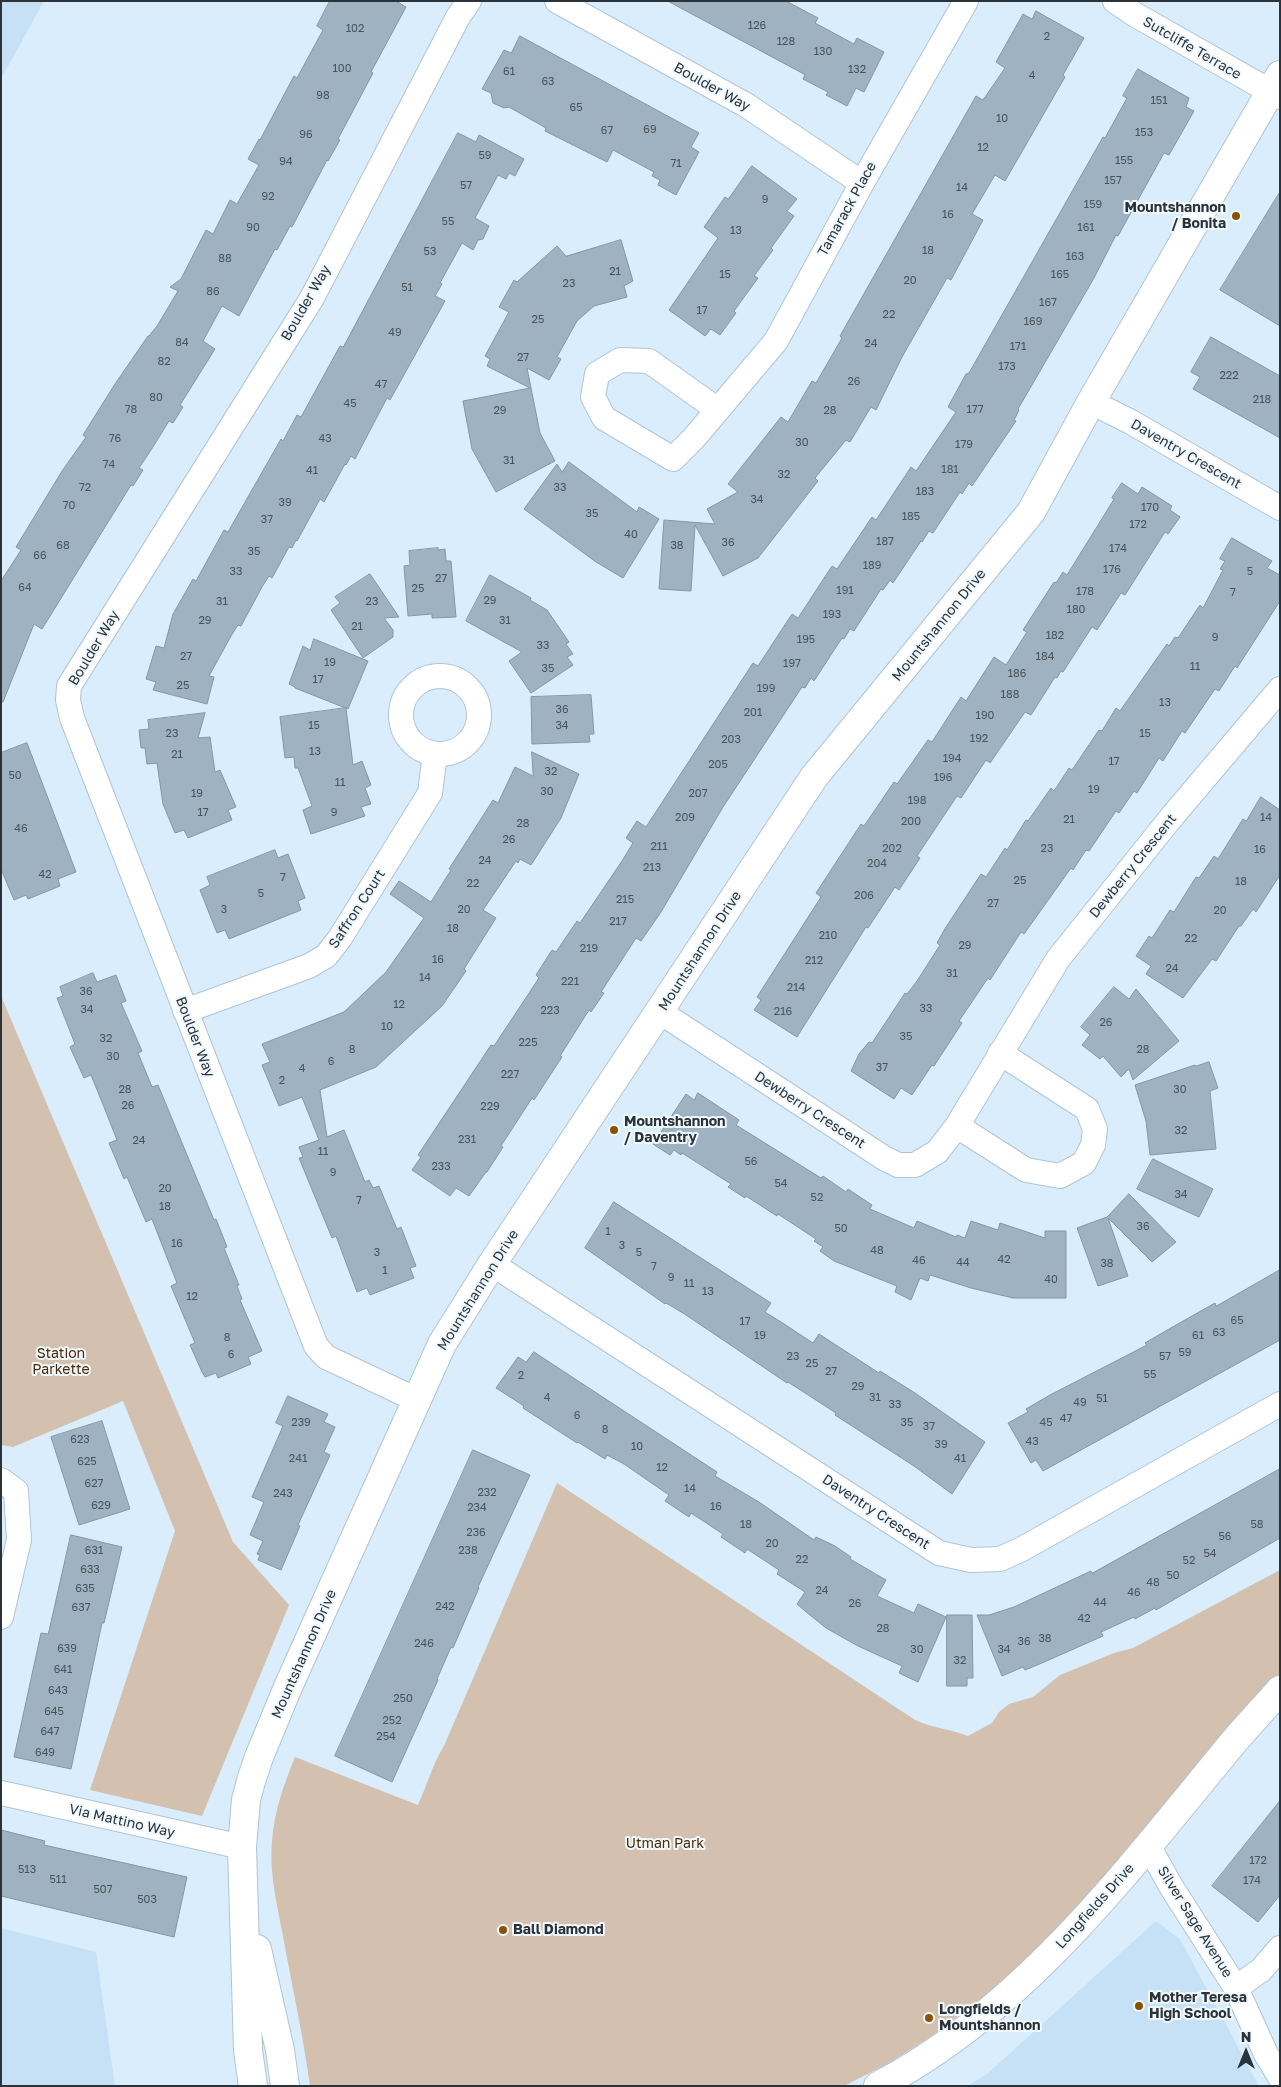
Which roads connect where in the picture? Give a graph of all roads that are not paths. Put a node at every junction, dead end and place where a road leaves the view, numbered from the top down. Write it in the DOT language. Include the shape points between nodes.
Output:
graph roads {
  1 [pos="469,1"];
  2 [pos="557,1"];
  3 [pos="966,1"];
  4 [pos="1115,1"];
  5 [pos="1277,88"];
  6 [pos="862,183"];
  7 [pos="1091,402"];
  8 [pos="718,410"];
  9 [pos="1280,508"];
  10 [pos="1280,689"];
  11 [pos="435,754"];
  12 [pos="185,1011"];
  13 [pos="660,1012"];
  14 [pos="1000,1053"];
  15 [pos="957,1126"];
  16 [pos="492,1264"];
  17 [pos="417,1400"];
  18 [pos="1280,1404"];
  19 [pos="1,1480"];
  20 [pos="1,1617"];
  21 [pos="1280,1690"];
  22 [pos="1,1793"];
  23 [pos="242,1847"];
  24 [pos="1149,1847"];
  25 [pos="244,1886"];
  26 [pos="1280,1948"];
  27 [pos="1236,1988"];
  28 [pos="1280,2077"];
  29 [pos="253,2086"];
  30 [pos="285,2086"];
  31 [pos="878,2086"];
  1 -- 12 [label="street, Boulder Way" via="312,298 69,686 72,718"];
  2 -- 6 [label="street, Boulder Way" via="746,104"];
  3 -- 6 [label="street, Tamarack Place"];
  4 -- 5 [label="street, Sutcliffe Terrace"];
  5 -- 7 [label="street, Mountshannon Drive"];
  6 -- 8 [label="street, Tamarack Place" via="776,341"];
  7 -- 9 [label="street, Daventry Crescent"];
  7 -- 13 [label="street, Mountshannon Drive" via="1031,512 814,778"];
  8 -- 8 [label="street, Tamarack Place" via="649,361 620,360 598,374 593,397 604,418 673,459"];
  10 -- 14 [label="street, Dewberry Crescent" via="1058,959"];
  11 -- 12 [label="street, Saffron Court" via="430,793 326,956 309,966"];
  12 -- 17 [label="street, Boulder Way" via="316,1346 326,1357"];
  13 -- 15 [label="street, Dewberry Crescent" via="898,1165 916,1165 937,1152"];
  13 -- 16 [label="street, Mountshannon Drive"];
  14 -- 15 [label="street, Dewberry Crescent"];
  14 -- 15 [label="street" via="1087,1110 1095,1129 1093,1145 1084,1163 1060,1176 1026,1170"];
  16 -- 17 [label="street, Mountshannon Drive" via="442,1344"];
  16 -- 18 [label="street, Daventry Crescent" via="940,1553 971,1560 1000,1559 1022,1549"];
  17 -- 23 [label="street, Mountshannon Drive" via="259,1758 246,1800"];
  19 -- 20 [label="street" via="16,1491 20,1540"];
  21 -- 24 [label="street, Longfields Drive"];
  22 -- 23 [label="street, Via Mattino Way"];
  23 -- 25 [label="street, Mountshannon Drive"];
  24 -- 27 [label="street, Silver Sage Avenue"];
  24 -- 31 [label="street, Longfields Drive" via="1060,1946 1000,2002 928,2056"];
  25 -- 29 [label="street, Mountshannon Drive" via="248,2050"];
  25 -- 30 [label="street, Mountshannon Drive"];
  26 -- 27 [label="street" via="1261,1970"];
  27 -- 28 [label="street, Silver Sage Avenue"];
}
